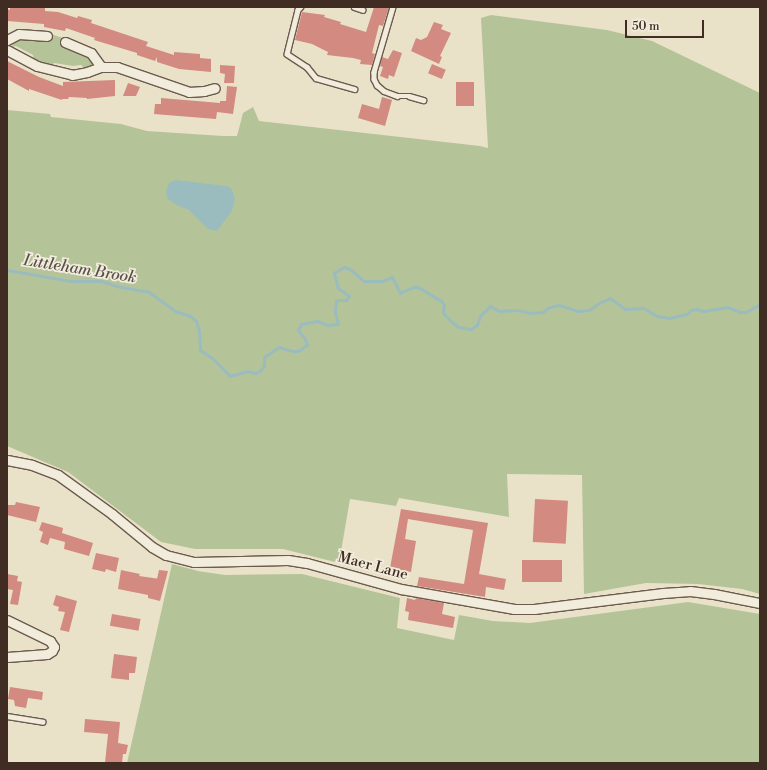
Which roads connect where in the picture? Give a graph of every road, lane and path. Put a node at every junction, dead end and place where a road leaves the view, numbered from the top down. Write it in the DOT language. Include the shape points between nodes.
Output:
graph roads {
  1 [pos="301,7"];
  2 [pos="354,7"];
  3 [pos="393,7"];
  4 [pos="363,10"];
  5 [pos="47,36"];
  6 [pos="7,40"];
  7 [pos="65,42"];
  8 [pos="7,50"];
  9 [pos="101,67"];
  10 [pos="215,88"];
  11 [pos="354,89"];
  12 [pos="423,100"];
  13 [pos="7,460"];
  14 [pos="760,603"];
  15 [pos="7,620"];
  16 [pos="7,657"];
  17 [pos="7,716"];
  18 [pos="43,722"];
  1 -- 11 [label="lane" via="287,54 307,66 316,78"];
  2 -- 4 [label="lane"];
  3 -- 12 [label="lane" via="374,79 384,91"];
  5 -- 6 [label="street" via="19,34"];
  7 -- 9 [label="street" via="91,53"];
  8 -- 9 [label="street" via="37,66 72,75"];
  9 -- 10 [label="street" via="129,70 189,92"];
  13 -- 14 [label="street, Maer Lane" via="32,465 58,475 152,547 166,555 194,562 288,560 401,588 523,610 690,591"];
  15 -- 16 [label="street" via="50,641 54,647 47,654"];
  17 -- 18 [label="lane"];
}
